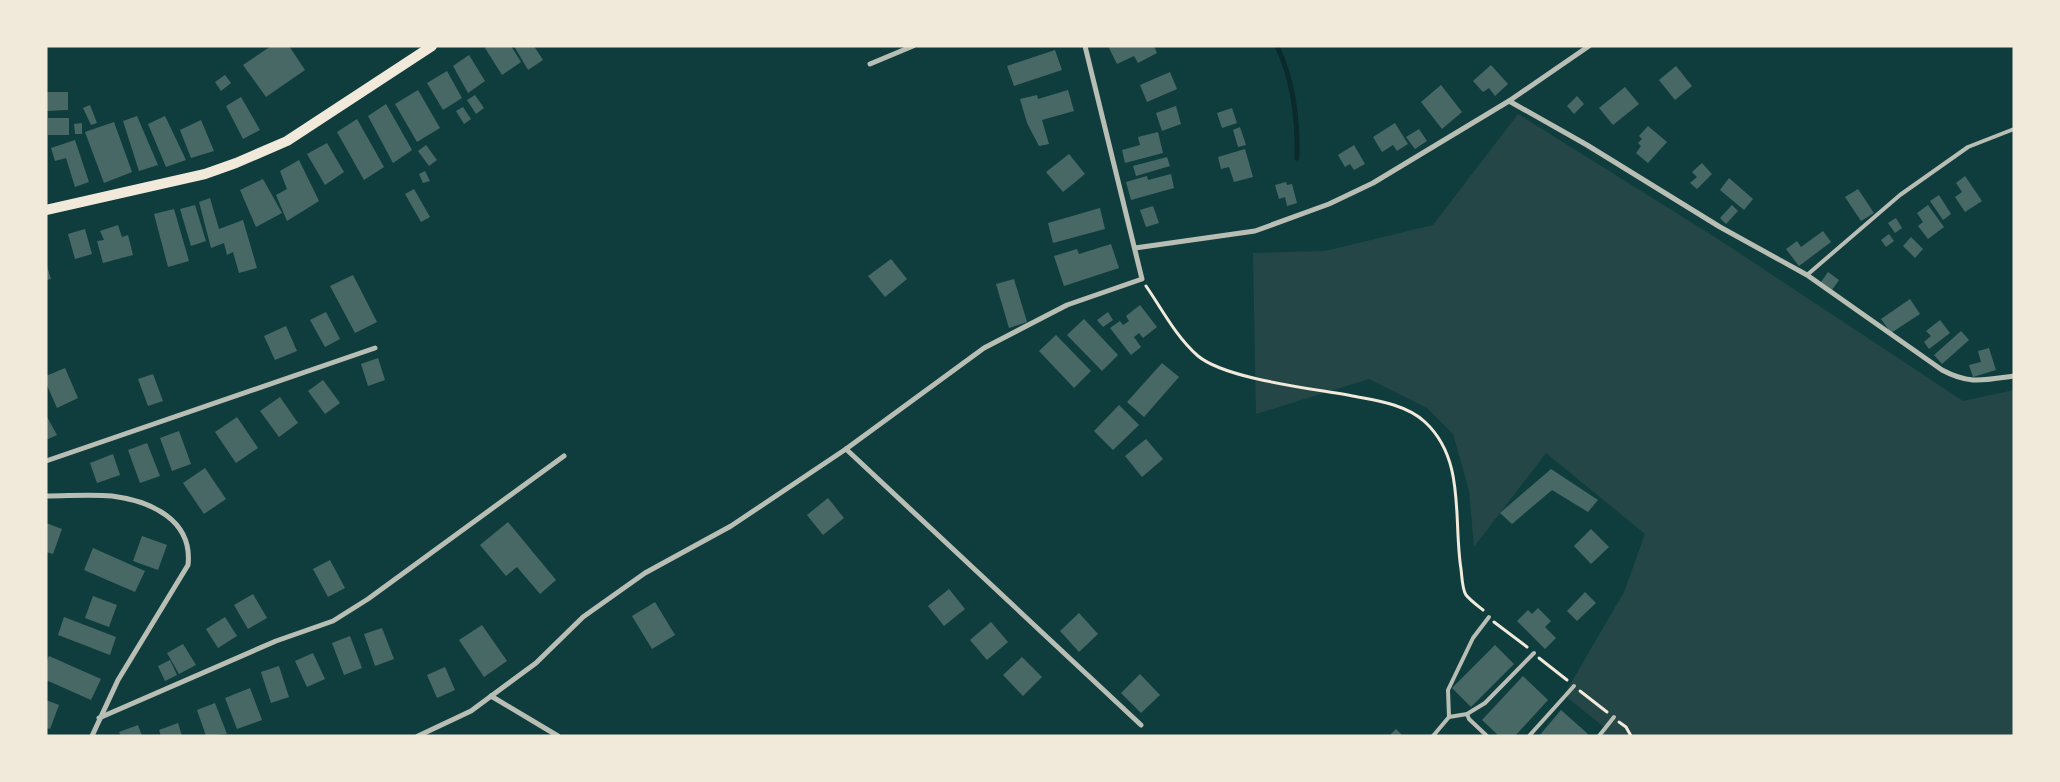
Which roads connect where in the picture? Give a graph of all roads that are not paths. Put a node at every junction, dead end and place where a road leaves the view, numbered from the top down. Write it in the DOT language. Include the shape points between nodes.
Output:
graph roads {
  1 [pos="432,46"];
  2 [pos="913,46"];
  3 [pos="1085,46"];
  4 [pos="1589,46"];
  5 [pos="870,64"];
  6 [pos="1509,101"];
  7 [pos="2014,129"];
  8 [pos="46,210"];
  9 [pos="1135,248"];
  10 [pos="1808,275"];
  11 [pos="375,348"];
  12 [pos="2014,376"];
  13 [pos="846,450"];
  14 [pos="564,456"];
  15 [pos="46,461"];
  16 [pos="46,496"];
  17 [pos="1490,617"];
  18 [pos="1534,653"];
  19 [pos="1574,686"];
  20 [pos="491,696"];
  21 [pos="1467,714"];
  22 [pos="1449,717"];
  23 [pos="100,718"];
  24 [pos="1614,718"];
  25 [pos="1141,725"];
  26 [pos="92,736"];
  27 [pos="418,736"];
  28 [pos="558,736"];
  29 [pos="1433,736"];
  30 [pos="1487,736"];
  31 [pos="1529,736"];
  32 [pos="1599,736"];
  1 -- 8 [label="main road" via="287,141 236,163 206,174"];
  2 -- 5 [label="street"];
  3 -- 9 [label="street"];
  4 -- 6 [label="street"];
  6 -- 9 [label="street" via="1373,183 1329,204 1255,231"];
  6 -- 10 [label="street" via="1720,227"];
  7 -- 10 [label="lane" via="1968,147 1900,194"];
  9 -- 13 [label="street" via="1142,279 1067,305 984,348"];
  10 -- 12 [label="street" via="1955,377 1971,381"];
  11 -- 15 [label="street"];
  13 -- 20 [label="street" via="731,526 645,572 583,618 536,663"];
  13 -- 25 [label="street"];
  14 -- 23 [label="street" via="333,621 276,641"];
  16 -- 23 [label="street" via="111,496 139,502 168,515 182,532 188,547 188,565 118,680"];
  17 -- 22 [label="lane" via="1473,638 1448,690"];
  18 -- 21 [label="lane" via="1485,703"];
  19 -- 31 [label="lane"];
  20 -- 27 [label="street" via="471,710"];
  20 -- 28 [label="street"];
  21 -- 22 [label="lane"];
  21 -- 30 [label="lane"];
  22 -- 29 [label="lane"];
  23 -- 26 [label="street"];
  24 -- 32 [label="lane"];
}
